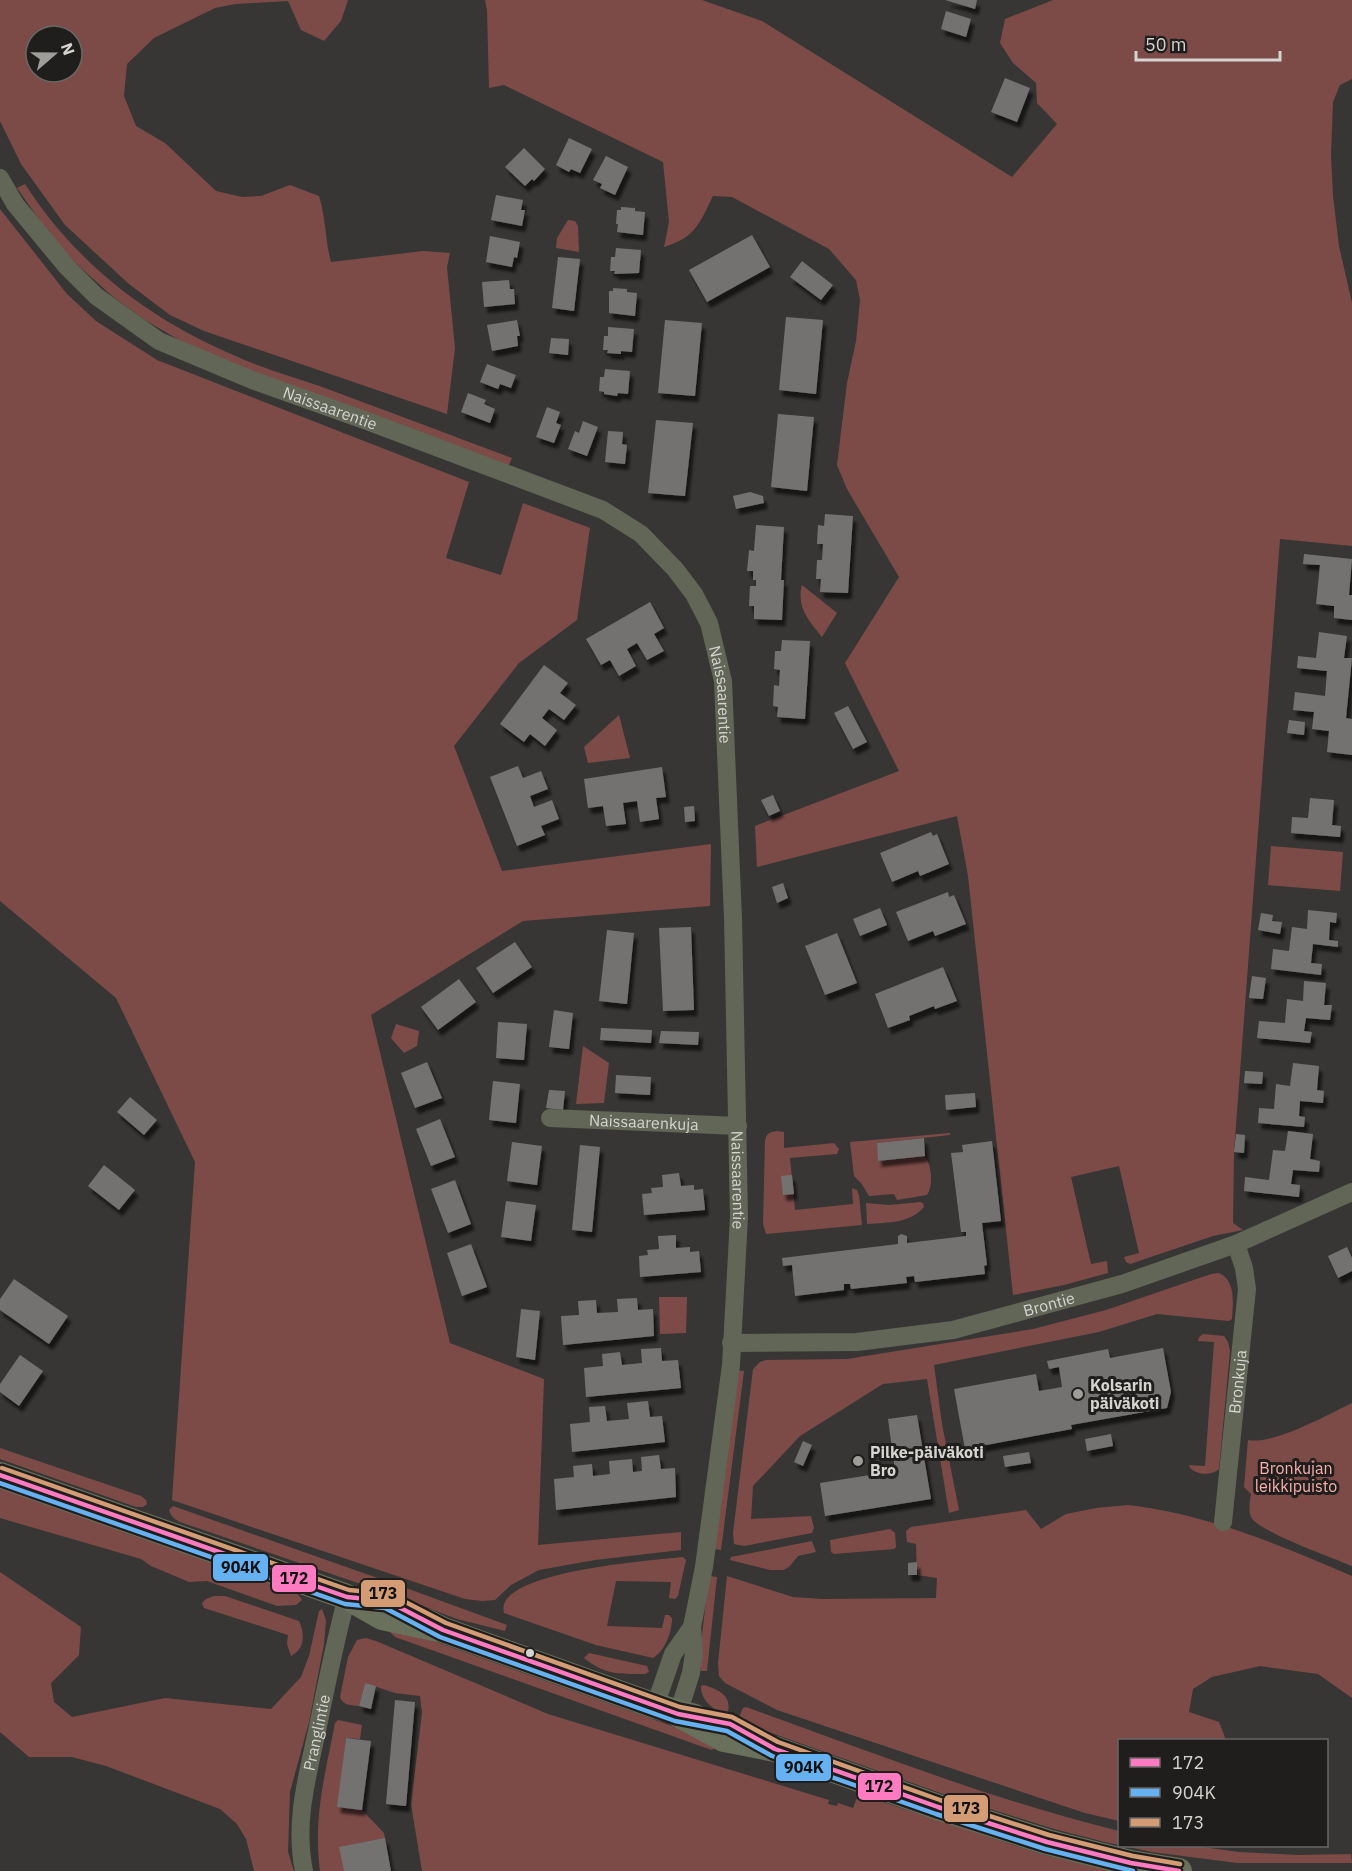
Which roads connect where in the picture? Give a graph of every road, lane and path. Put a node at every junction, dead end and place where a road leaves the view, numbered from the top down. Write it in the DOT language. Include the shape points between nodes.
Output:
graph roads {
  1 [pos="0,178"];
  2 [pos="550,1118"];
  3 [pos="738,1126"];
  4 [pos="1352,1192"];
  5 [pos="1236,1244"];
  6 [pos="731,1343"];
  7 [pos="0,1474"];
  8 [pos="1223,1522"];
  9 [pos="347,1597"];
  10 [pos="692,1627"];
  11 [pos="667,1710"];
  12 [pos="304,1871"];
  13 [pos="1179,1871"];
  1 -- 3 [label="street, Naissaarentie" via="15,204 67,267 96,296 159,340 252,380 603,510 641,534 675,569 709,623 723,681"];
  2 -- 3 [label="street, Naissaarenkuja"];
  3 -- 6 [label="street, Naissaarentie" via="739,1217"];
  4 -- 5 [label="street, Brontie"];
  5 -- 6 [label="street, Brontie" via="1101,1290 953,1330 857,1342"];
  5 -- 8 [label="street, Bronkuja" via="1247,1289"];
  6 -- 10 [label="street, Naissaarentie" via="704,1567"];
  7 -- 9 [label="main road"];
  9 -- 11 [label="main road" via="382,1617 443,1630"];
  9 -- 12 [label="street, Pranglintie" via="335,1638 301,1810 300,1852"];
  10 -- 11 [label="street, Naissaarentie" via="673,1654"];
  10 -- 11 [label="street, Naissaarentie" via="691,1673"];
  11 -- 13 [label="main road" via="724,1739 775,1749 1047,1842"];
}
